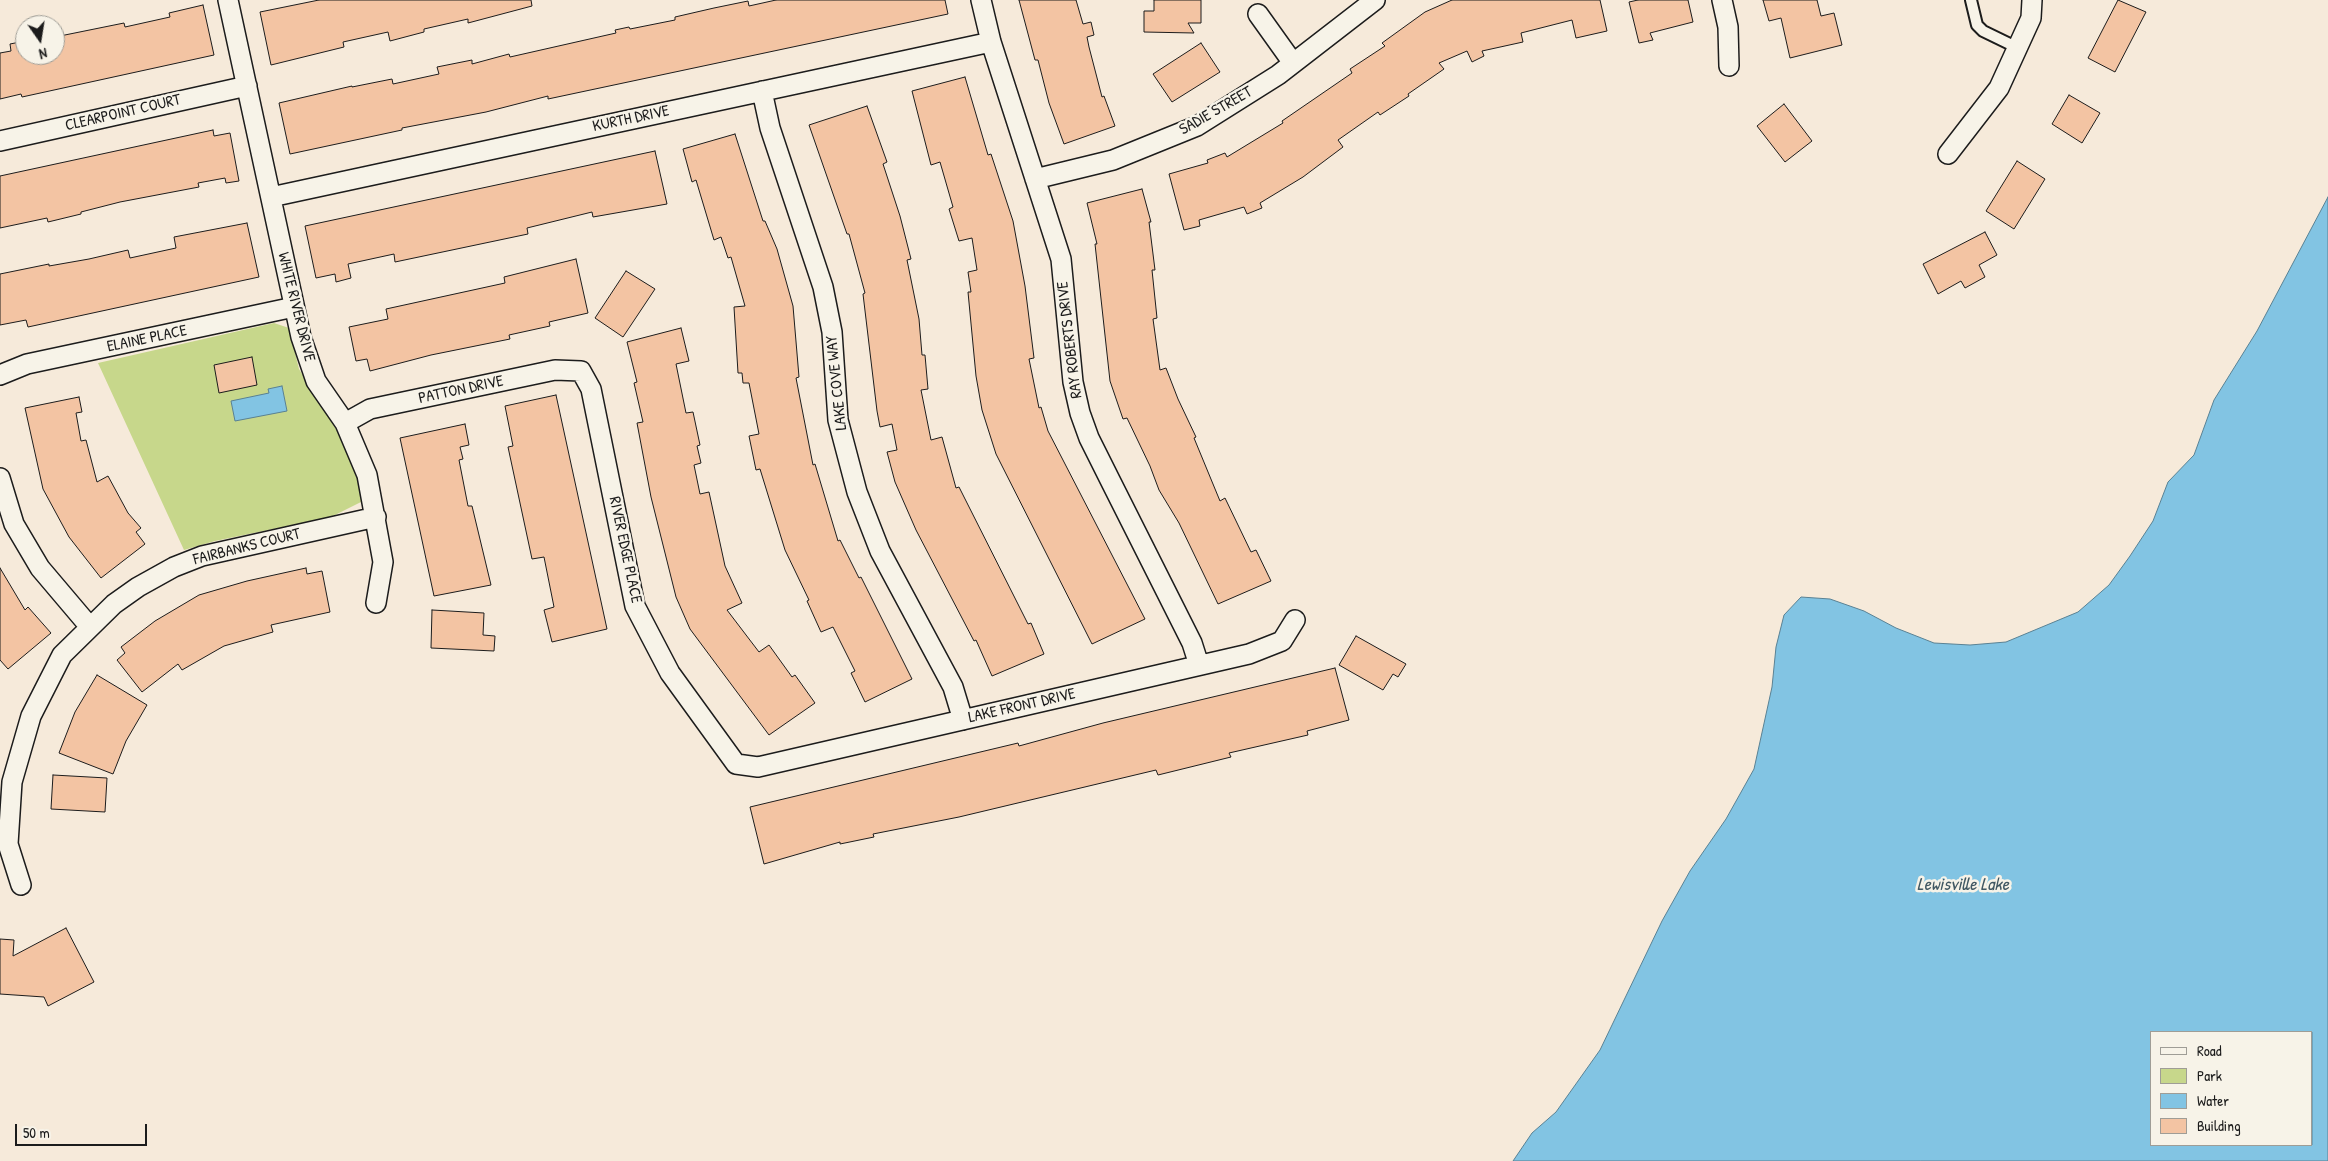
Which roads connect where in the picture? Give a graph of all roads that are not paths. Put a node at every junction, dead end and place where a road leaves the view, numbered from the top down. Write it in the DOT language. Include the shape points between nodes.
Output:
graph roads {
  1 [pos="228,0"];
  2 [pos="981,0"];
  3 [pos="1375,0"];
  4 [pos="1722,0"];
  5 [pos="1971,0"];
  6 [pos="2032,0"];
  7 [pos="1258,14"];
  8 [pos="991,42"];
  9 [pos="2018,48"];
  10 [pos="1293,63"];
  11 [pos="1729,66"];
  12 [pos="247,86"];
  13 [pos="762,91"];
  14 [pos="0,141"];
  15 [pos="1948,154"];
  16 [pos="1035,179"];
  17 [pos="271,197"];
  18 [pos="294,307"];
  19 [pos="581,371"];
  20 [pos="0,375"];
  21 [pos="345,423"];
  22 [pos="0,478"];
  23 [pos="376,517"];
  24 [pos="376,603"];
  25 [pos="1294,620"];
  26 [pos="90,627"];
  27 [pos="1199,665"];
  28 [pos="963,720"];
  29 [pos="736,764"];
  30 [pos="21,885"];
  1 -- 12 [label="street, WHITE RIVER DRIVE"];
  2 -- 8 [label="street, RAY ROBERTS DRIVE"];
  3 -- 10 [label="street, SADIE STREET"];
  4 -- 11 [label="street" via="1728,27"];
  5 -- 9 [label="lane" via="1977,25"];
  6 -- 9 [label="street" via="2031,18"];
  7 -- 10 [label="street"];
  8 -- 13 [label="street, KURTH DRIVE"];
  8 -- 16 [label="street, RAY ROBERTS DRIVE"];
  9 -- 15 [label="street" via="1999,88"];
  10 -- 16 [label="street, SADIE STREET" via="1197,126 1113,160"];
  12 -- 14 [label="street, CLEARPOINT COURT"];
  12 -- 17 [label="street, WHITE RIVER DRIVE"];
  13 -- 17 [label="street, KURTH DRIVE"];
  13 -- 28 [label="street, LAKE COVE WAY" via="770,128 823,287 832,332 838,420 857,492 880,552 953,687"];
  16 -- 27 [label="street, RAY ROBERTS DRIVE" via="1061,259 1073,382 1080,413 1097,455 1192,643"];
  17 -- 18 [label="street, WHITE RIVER DRIVE"];
  18 -- 20 [label="street, ELAINE PLACE" via="27,364"];
  18 -- 21 [label="street, WHITE RIVER DRIVE" via="300,337 316,381"];
  19 -- 21 [label="street, PATTON DRIVE" via="555,370 370,409"];
  19 -- 29 [label="street, RIVER EDGE PLACE" via="591,389 635,606 670,673"];
  21 -- 23 [label="street, WHITE RIVER DRIVE" via="366,475"];
  22 -- 26 [label="street" via="14,524 36,560"];
  23 -- 24 [label="street, WHITE RIVER DRIVE" via="383,562"];
  23 -- 26 [label="street, FAIRBANKS COURT" via="202,556 138,587"];
  25 -- 27 [label="street, LAKE FRONT DRIVE" via="1282,641 1249,654"];
  26 -- 30 [label="street, FAIRBANKS COURT" via="57,664 31,716 12,782 8,844"];
  27 -- 28 [label="street, LAKE FRONT DRIVE"];
  28 -- 29 [label="street, LAKE FRONT DRIVE" via="758,767"];
}
